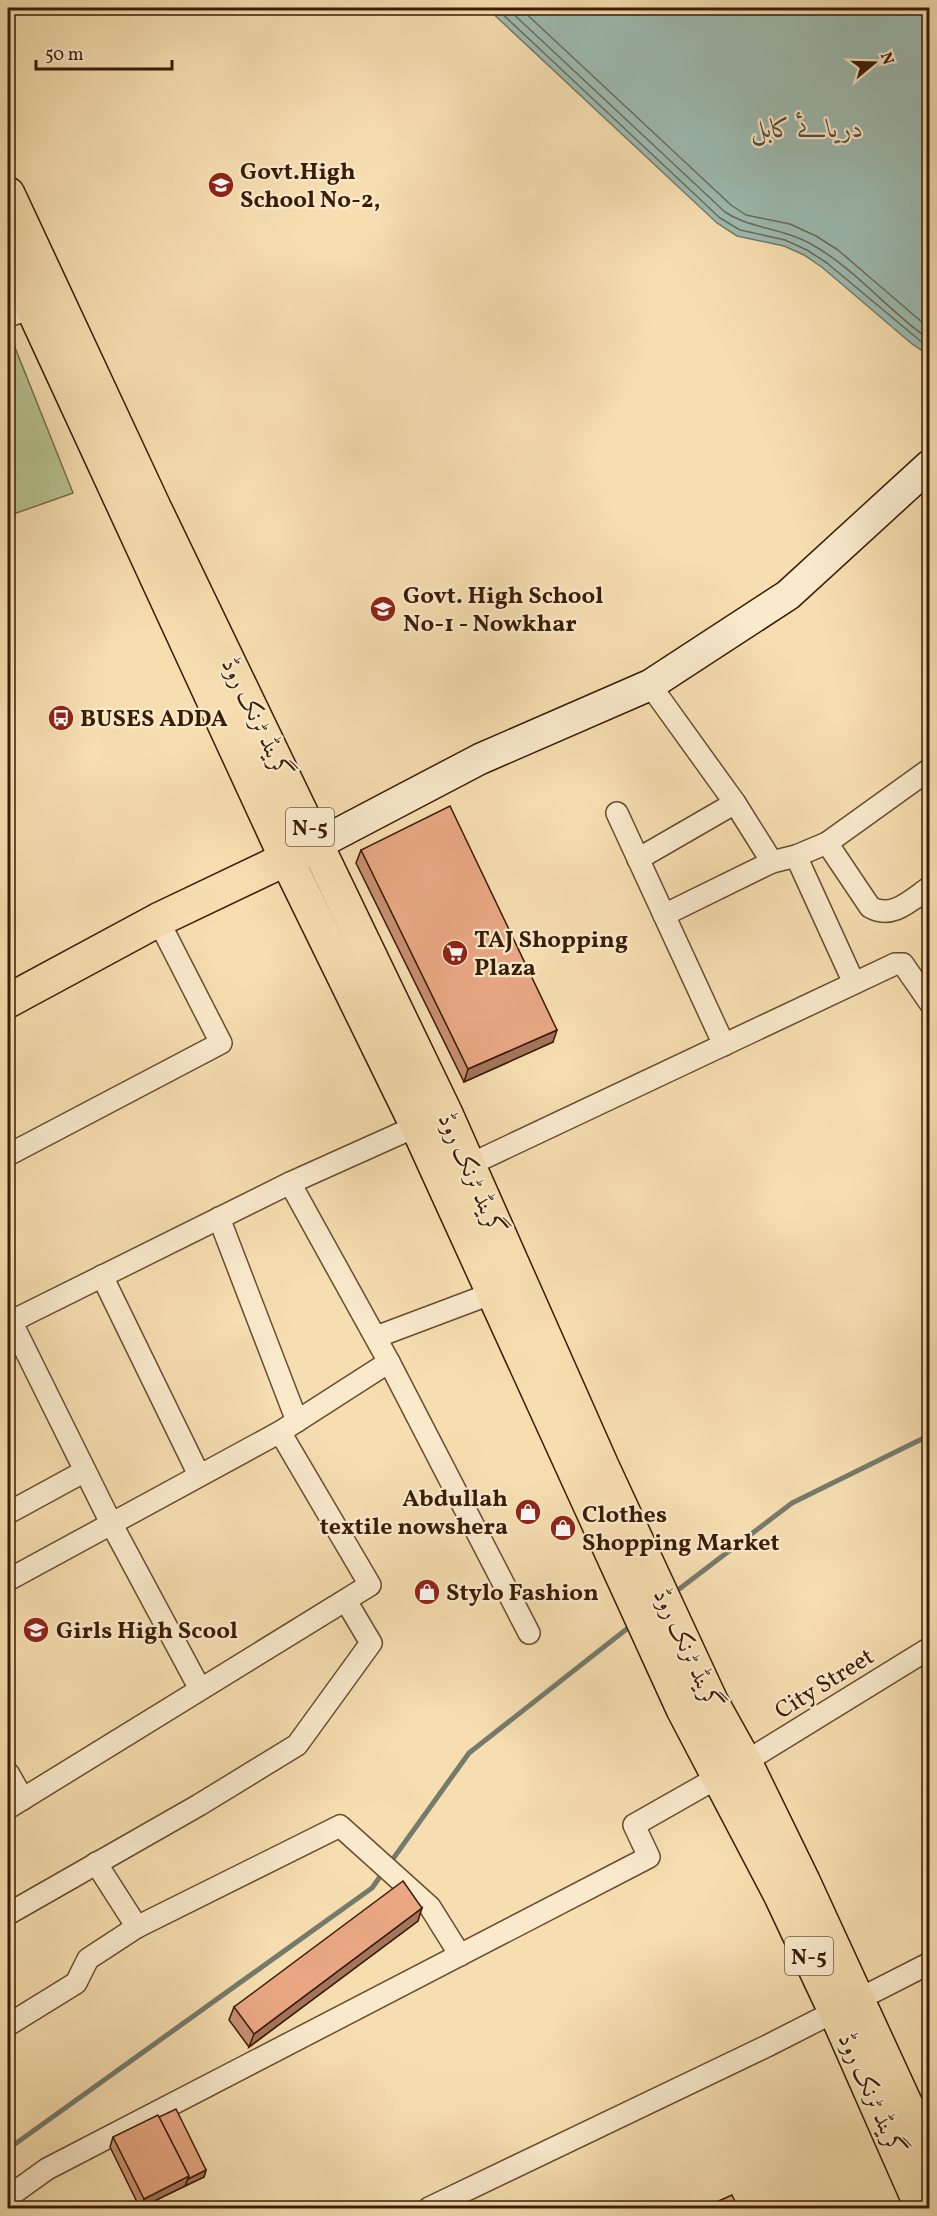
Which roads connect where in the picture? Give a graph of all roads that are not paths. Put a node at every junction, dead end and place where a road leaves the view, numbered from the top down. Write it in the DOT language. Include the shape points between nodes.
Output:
graph roads {
  1 [pos="8,194"];
  2 [pos="8,255"];
  3 [pos="20,312"];
  4 [pos="928,468"];
  5 [pos="650,685"];
  6 [pos="930,769"];
  7 [pos="735,803"];
  8 [pos="617,813"];
  9 [pos="826,843"];
  10 [pos="318,844"];
  11 [pos="796,856"];
  12 [pos="638,859"];
  13 [pos="287,860"];
  14 [pos="772,862"];
  15 [pos="930,887"];
  16 [pos="664,915"];
  17 [pos="158,920"];
  18 [pos="854,983"];
  19 [pos="8,1001"];
  20 [pos="930,1003"];
  21 [pos="724,1045"];
  22 [pos="431,1120"];
  23 [pos="8,1155"];
  24 [pos="469,1165"];
  25 [pos="290,1183"];
  26 [pos="219,1218"];
  27 [pos="102,1276"];
  28 [pos="493,1293"];
  29 [pos="9,1322"];
  30 [pos="376,1337"];
  31 [pos="389,1362"];
  32 [pos="289,1426"];
  33 [pos="589,1470"];
  34 [pos="85,1471"];
  35 [pos="199,1475"];
  36 [pos="8,1513"];
  37 [pos="111,1523"];
  38 [pos="8,1580"];
  39 [pos="346,1600"];
  40 [pos="530,1634"];
  41 [pos="930,1648"];
  42 [pos="200,1689"];
  43 [pos="733,1769"];
  44 [pos="8,1773"];
  45 [pos="15,1804"];
  46 [pos="96,1863"];
  47 [pos="8,1914"];
  48 [pos="137,1927"];
  49 [pos="460,1956"];
  50 [pos="930,1964"];
  51 [pos="848,2007"];
  52 [pos="8,2025"];
  53 [pos="930,2157"];
  54 [pos="8,2197"];
  55 [pos="429,2208"];
  56 [pos="922,2208"];
  1 -- 10 [label="main road, گرینڈ ٹرنک روڈ / N-5" via="153,507"];
  2 -- 3 [label="main road, گرینڈ ٹرنک روڈ / N-5"];
  3 -- 13 [label="main road, گرینڈ ٹرنک روڈ / N-5"];
  4 -- 5 [label="street" via="788,595"];
  5 -- 7 [label="street"];
  5 -- 10 [label="street" via="480,759"];
  6 -- 9 [label="street"];
  7 -- 12 [label="street"];
  7 -- 14 [label="street"];
  8 -- 12 [label="street"];
  9 -- 11 [label="street"];
  9 -- 15 [label="street" via="870,907 881,913 893,911"];
  10 -- 13 [label="main road"];
  10 -- 22 [label="main road, گرینڈ ٹرنک روڈ / N-5"];
  11 -- 14 [label="street"];
  11 -- 18 [label="street"];
  12 -- 16 [label="street"];
  13 -- 17 [label="main road"];
  13 -- 22 [label="main road, گرینڈ ٹرنک روڈ / N-5"];
  14 -- 16 [label="street"];
  16 -- 21 [label="street"];
  17 -- 19 [label="main road"];
  17 -- 23 [label="street" via="221,1043"];
  18 -- 20 [label="street" via="903,964"];
  18 -- 21 [label="street"];
  21 -- 24 [label="street"];
  22 -- 24 [label="main road, گرینڈ ٹرنک روڈ / N-5"];
  22 -- 25 [label="street"];
  22 -- 28 [label="main road, گرینڈ ٹرنک روڈ / N-5"];
  24 -- 33 [label="main road, گرینڈ ٹرنک روڈ / N-5"];
  25 -- 26 [label="street"];
  25 -- 30 [label="street"];
  26 -- 27 [label="street"];
  26 -- 32 [label="street"];
  27 -- 29 [label="street"];
  27 -- 35 [label="street"];
  28 -- 30 [label="street"];
  28 -- 33 [label="main road, گرینڈ ٹرنک روڈ / N-5"];
  29 -- 34 [label="street"];
  30 -- 31 [label="street"];
  31 -- 32 [label="street"];
  31 -- 40 [label="street"];
  32 -- 35 [label="street"];
  32 -- 39 [label="street" via="370,1586"];
  33 -- 43 [label="main road, گرینڈ ٹرنک روڈ / N-5" via="697,1705"];
  34 -- 36 [label="street"];
  34 -- 37 [label="street"];
  35 -- 37 [label="street"];
  37 -- 38 [label="street"];
  37 -- 42 [label="street"];
  39 -- 42 [label="street"];
  39 -- 46 [label="street" via="371,1643 297,1745"];
  41 -- 43 [label="street, City Street"];
  42 -- 45 [label="street"];
  43 -- 49 [label="street, City Street" via="633,1826 649,1857"];
  43 -- 51 [label="main road, گرینڈ ٹرنک روڈ / N-5"];
  44 -- 45 [label="street"];
  46 -- 47 [label="street"];
  46 -- 48 [label="street"];
  48 -- 49 [label="street" via="340,1826 430,1907"];
  48 -- 52 [label="street" via="88,1959 76,1983"];
  49 -- 54 [label="street" via="47,2169"];
  50 -- 51 [label="street"];
  51 -- 53 [label="main road, گرینڈ ٹرنک روڈ / N-5"];
  51 -- 55 [label="street"];
  51 -- 56 [label="main road, گرینڈ ٹرنک روڈ / N-5"];
}
